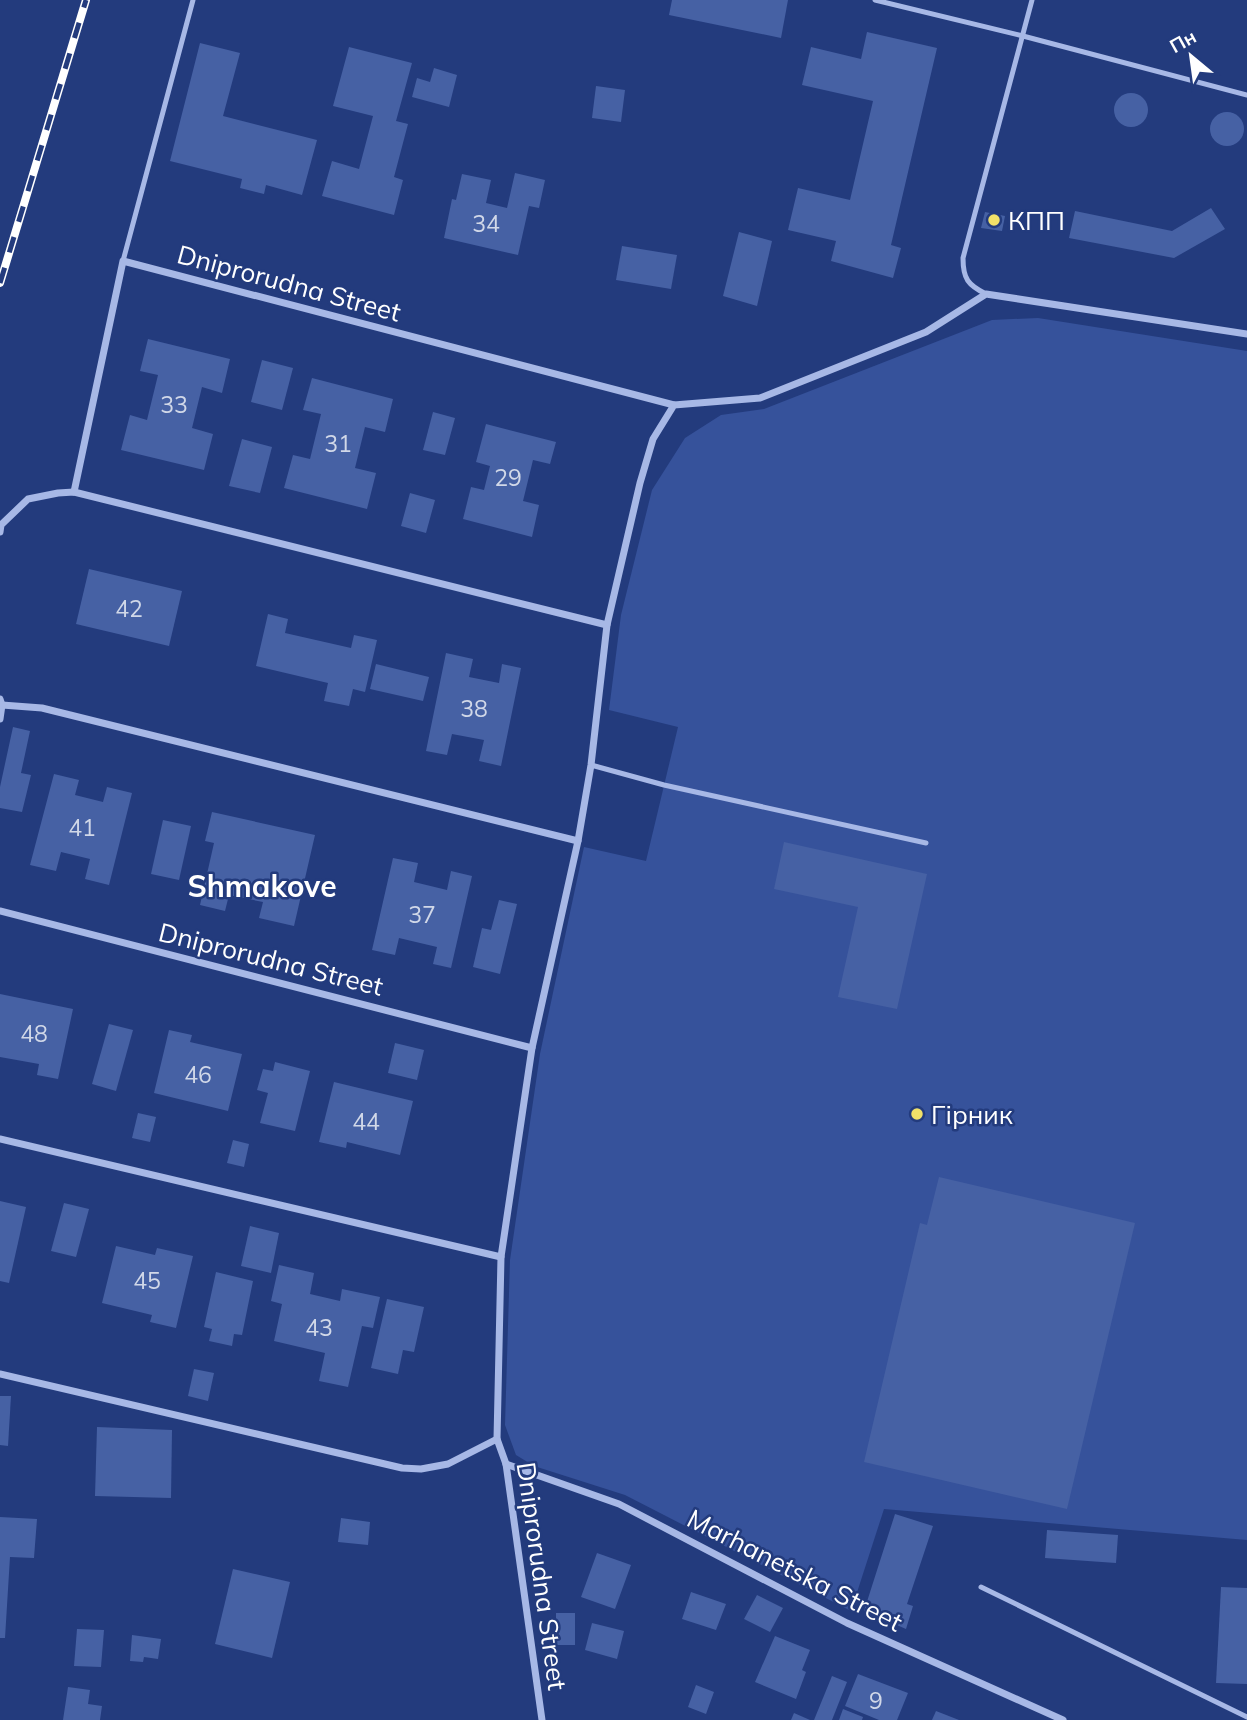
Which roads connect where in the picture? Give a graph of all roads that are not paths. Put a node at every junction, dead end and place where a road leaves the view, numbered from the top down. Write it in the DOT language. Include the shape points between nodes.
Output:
graph roads {
  1 [pos="193,0"];
  2 [pos="875,0"];
  3 [pos="1032,0"];
  4 [pos="1023,36"];
  5 [pos="1247,94"];
  6 [pos="123,261"];
  7 [pos="986,294"];
  8 [pos="1247,334"];
  9 [pos="674,405"];
  10 [pos="74,492"];
  11 [pos="0,532"];
  12 [pos="607,625"];
  13 [pos="1,702"];
  14 [pos="0,719"];
  15 [pos="591,765"];
  16 [pos="578,841"];
  17 [pos="926,843"];
  18 [pos="0,911"];
  19 [pos="531,1048"];
  20 [pos="0,1139"];
  21 [pos="501,1257"];
  22 [pos="0,1374"];
  23 [pos="497,1439"];
  24 [pos="506,1464"];
  25 [pos="981,1587"];
  26 [pos="1247,1717"];
  27 [pos="542,1720"];
  28 [pos="1063,1720"];
  1 -- 6 [label="lane"];
  2 -- 4 [label="lane"];
  3 -- 4 [label="lane"];
  4 -- 5 [label="lane"];
  4 -- 7 [label="lane" via="962,258 963,273 972,287"];
  6 -- 9 [label="street, Dniprorudna Street"];
  6 -- 10 [label="street"];
  7 -- 8 [label="street"];
  7 -- 9 [label="street, Dniprorudna Street" via="926,332 760,398"];
  9 -- 12 [label="street, Dniprorudna Street" via="653,439 639,483"];
  10 -- 11 [label="street" via="29,499 1,525"];
  10 -- 12 [label="street"];
  12 -- 15 [label="street, Dniprorudna Street"];
  13 -- 14 [label="street"];
  13 -- 16 [label="street" via="42,708"];
  15 -- 16 [label="street, Dniprorudna Street"];
  15 -- 17 [label="lane"];
  16 -- 19 [label="street, Dniprorudna Street"];
  18 -- 19 [label="street, Dniprorudna Street"];
  19 -- 21 [label="street, Dniprorudna Street"];
  20 -- 21 [label="street"];
  21 -- 23 [label="street, Dniprorudna Street"];
  22 -- 23 [label="street, Dniprorudna Street" via="402,1468 448,1465"];
  23 -- 24 [label="street, Dniprorudna Street"];
  24 -- 27 [label="street, Dniprorudna Street"];
  24 -- 28 [label="street, Marhanetska Street" via="618,1504 847,1623"];
  25 -- 26 [label="lane"];
}
